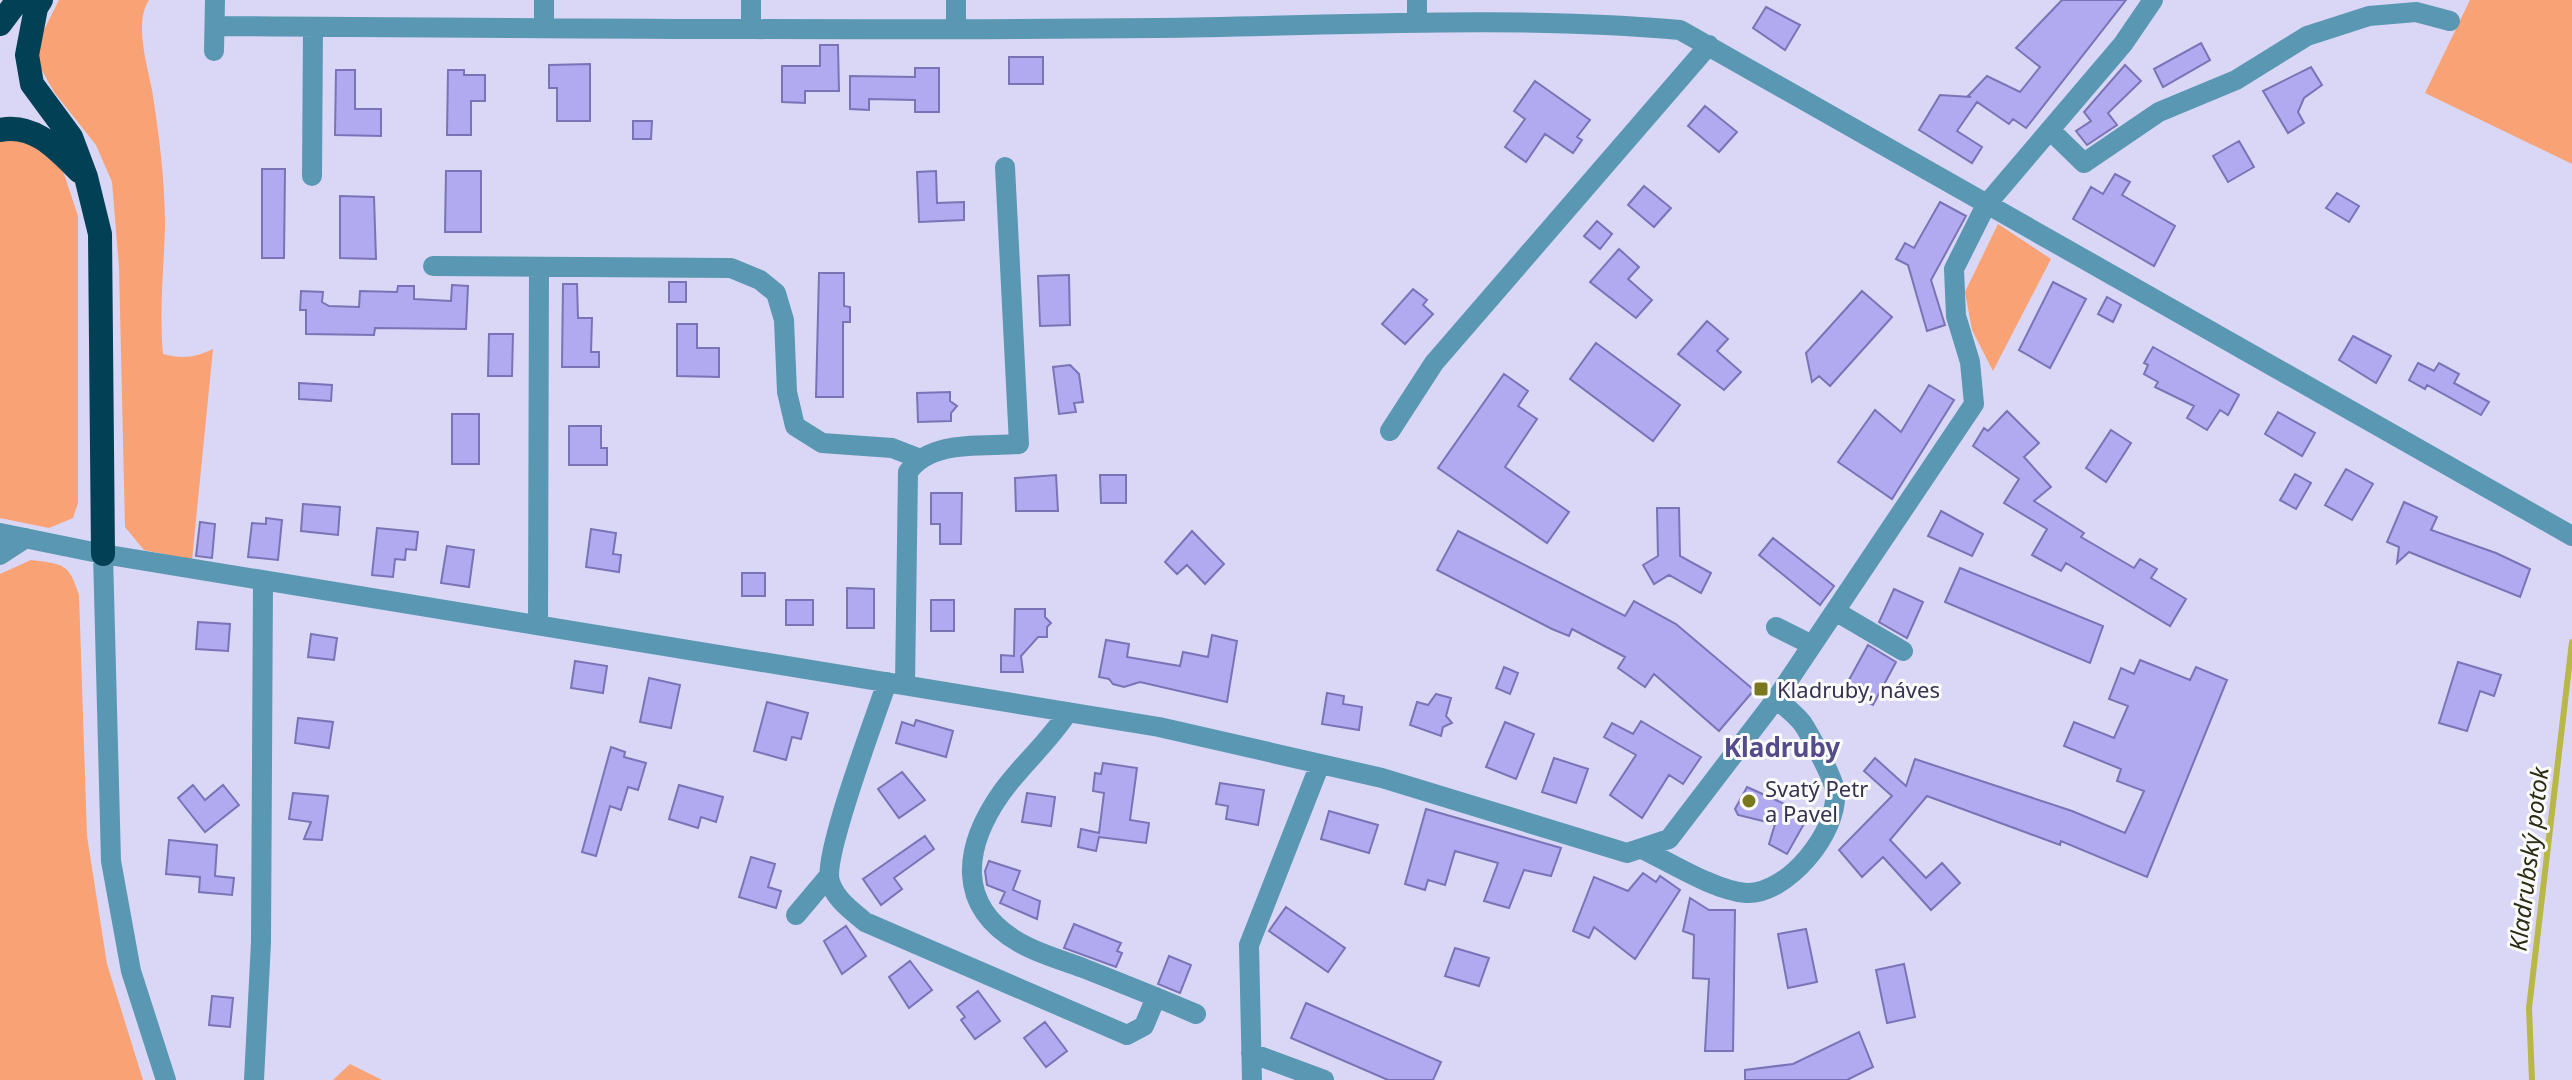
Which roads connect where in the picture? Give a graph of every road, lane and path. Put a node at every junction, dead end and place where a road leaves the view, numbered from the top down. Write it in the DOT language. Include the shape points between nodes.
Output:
graph roads {
  1 [pos="18,0"];
  2 [pos="41,0"];
  3 [pos="215,0"];
  4 [pos="544,0"];
  5 [pos="751,0"];
  6 [pos="956,0"];
  7 [pos="1417,0"];
  8 [pos="2153,0"];
  9 [pos="2450,21"];
  10 [pos="1417,22"];
  11 [pos="0,24"];
  12 [pos="216,26"];
  13 [pos="544,26"];
  14 [pos="313,27"];
  15 [pos="751,27"];
  16 [pos="956,28"];
  17 [pos="1709,45"];
  18 [pos="214,51"];
  19 [pos="0,130"];
  20 [pos="2050,130"];
  21 [pos="1005,167"];
  22 [pos="312,176"];
  23 [pos="86,177"];
  24 [pos="1986,205"];
  25 [pos="433,266"];
  26 [pos="539,267"];
  27 [pos="1390,431"];
  28 [pos="918,458"];
  29 [pos="2570,530"];
  30 [pos="0,533"];
  31 [pos="26,538"];
  32 [pos="103,554"];
  33 [pos="0,555"];
  34 [pos="263,581"];
  35 [pos="1835,611"];
  36 [pos="538,625"];
  37 [pos="1776,627"];
  38 [pos="1812,645"];
  39 [pos="1903,651"];
  40 [pos="896,683"];
  41 [pos="1776,699"];
  42 [pos="1068,712"];
  43 [pos="1320,764"];
  44 [pos="1644,850"];
  45 [pos="828,877"];
  46 [pos="796,915"];
  47 [pos="1156,997"];
  48 [pos="1196,1014"];
  49 [pos="1251,1053"];
  50 [pos="166,1080"];
  51 [pos="254,1080"];
  52 [pos="1252,1080"];
  53 [pos="1324,1080"];
  1 -- 11 [label="highway"];
  2 -- 23 [label="highway" via="27,55 32,84 71,137"];
  3 -- 12 [label="street"];
  4 -- 13 [label="street"];
  5 -- 15 [label="street"];
  6 -- 16 [label="street"];
  7 -- 10 [label="street"];
  8 -- 20 [label="street"];
  9 -- 20 [label="street" via="2416,12 2369,16 2307,36 2236,80 2159,112 2084,163"];
  10 -- 16 [label="street"];
  10 -- 17 [label="street" via="1624,25 1680,30"];
  12 -- 14 [label="street"];
  12 -- 18 [label="street"];
  13 -- 14 [label="street"];
  13 -- 15 [label="street"];
  14 -- 22 [label="street"];
  15 -- 16 [label="street"];
  17 -- 24 [label="street"];
  17 -- 27 [label="street" via="1434,363"];
  19 -- 23 [label="highway" via="31,132 50,142"];
  20 -- 24 [label="street"];
  21 -- 28 [label="street" via="1019,444 936,450"];
  23 -- 32 [label="highway" via="100,234"];
  24 -- 29 [label="street"];
  24 -- 35 [label="street" via="1954,269 1956,316 1970,362 1974,404"];
  25 -- 26 [label="street"];
  26 -- 28 [label="street" via="731,268 760,280 776,293 784,320 787,392 795,426 822,443 892,448"];
  26 -- 36 [label="street"];
  28 -- 40 [label="street" via="908,472"];
  30 -- 31 [label="street"];
  31 -- 32 [label="street"];
  31 -- 33 [label="street"];
  32 -- 34 [label="street"];
  32 -- 50 [label="street" via="111,861 131,971"];
  34 -- 36 [label="street"];
  34 -- 51 [label="street" via="261,942"];
  35 -- 38 [label="street"];
  35 -- 39 [label="street"];
  36 -- 40 [label="street"];
  37 -- 38 [label="street"];
  38 -- 41 [label="street"];
  40 -- 42 [label="street"];
  40 -- 45 [label="street" via="834,846"];
  41 -- 44 [label="street" via="1669,839"];
  41 -- 44 [label="street" via="1802,723 1835,790 1828,827 1806,859 1780,885 1742,893"];
  42 -- 43 [label="street"];
  42 -- 47 [label="street" via="1001,793 977,841 970,874 973,894 986,916 1019,943"];
  43 -- 44 [label="street" via="1627,853"];
  43 -- 49 [label="street" via="1249,945"];
  45 -- 46 [label="street"];
  45 -- 47 [label="street" via="836,897 865,922 1127,1035 1144,1026"];
  47 -- 48 [label="street"];
  49 -- 52 [label="street"];
  49 -- 53 [label="street"];
}
